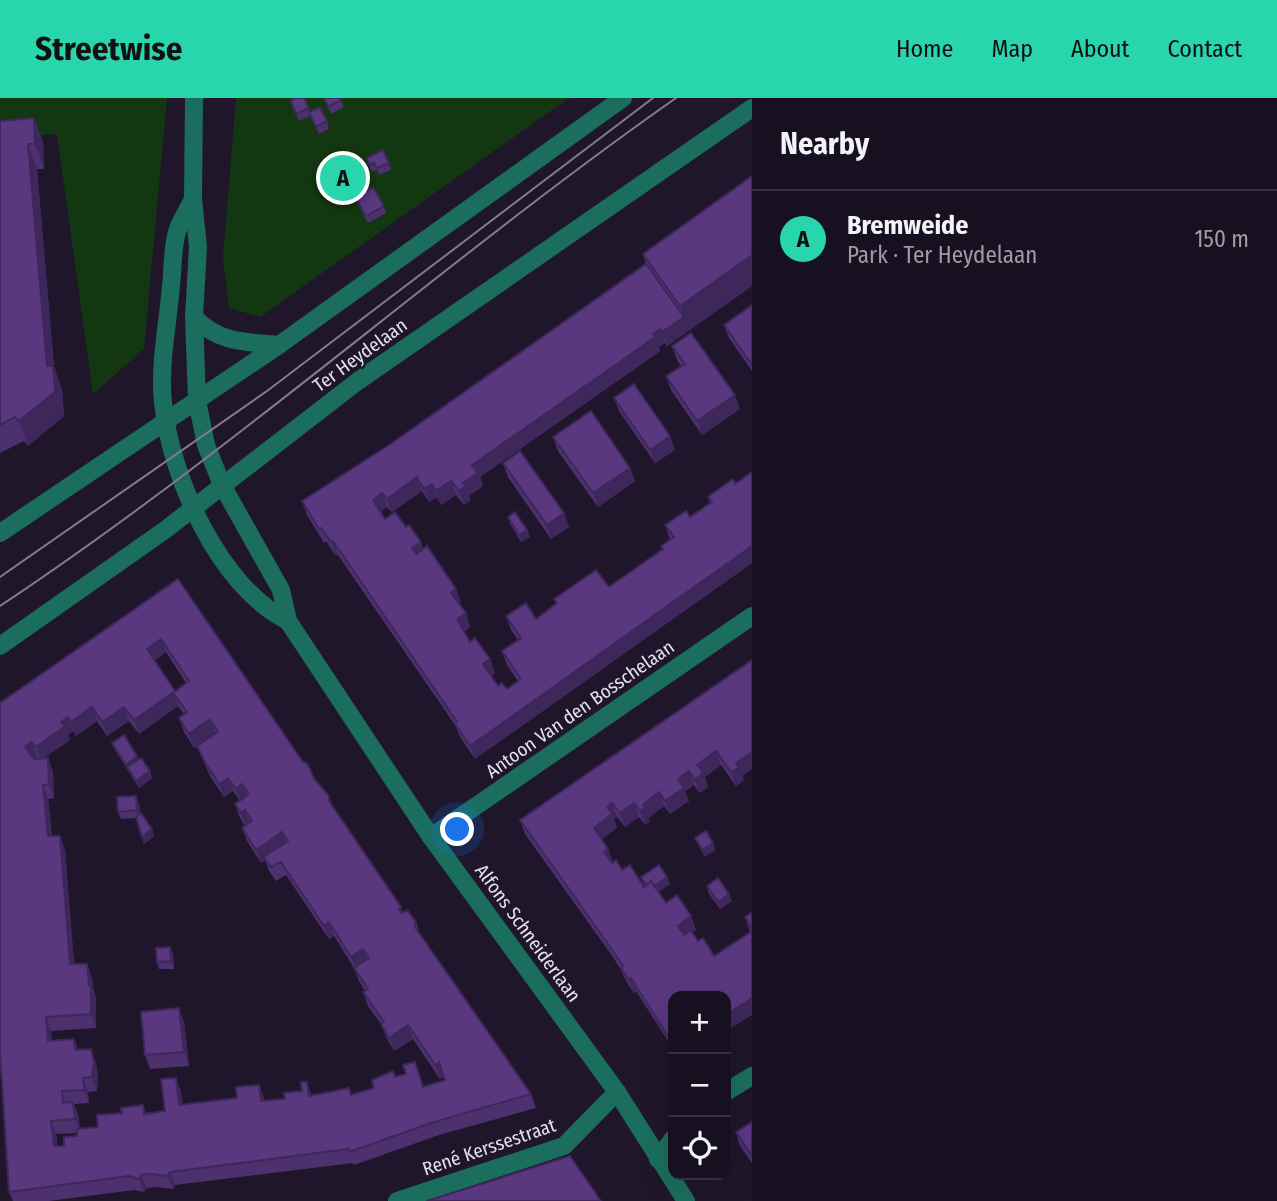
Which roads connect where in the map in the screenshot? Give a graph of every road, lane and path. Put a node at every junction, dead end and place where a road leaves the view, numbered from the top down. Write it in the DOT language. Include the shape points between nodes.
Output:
graph roads {
  1 [pos="194,98"];
  2 [pos="623,98"];
  3 [pos="752,108"];
  4 [pos="193,199"];
  5 [pos="194,317"];
  6 [pos="279,345"];
  7 [pos="197,400"];
  8 [pos="165,420"];
  9 [pos="222,485"];
  10 [pos="194,509"];
  11 [pos="0,533"];
  12 [pos="752,616"];
  13 [pos="288,621"];
  14 [pos="0,646"];
  15 [pos="432,837"];
  16 [pos="752,1076"];
  17 [pos="731,1089"];
  18 [pos="617,1092"];
  19 [pos="668,1146"];
  20 [pos="658,1159"];
  21 [pos="397,1201"];
  22 [pos="686,1201"];
  1 -- 4 [label="street, Alfons Schneiderlaan"];
  2 -- 6 [label="street"];
  3 -- 9 [label="street, Ter Heydelaan" via="358,381"];
  4 -- 5 [label="street, Alfons Schneiderlaan" via="198,247"];
  4 -- 8 [label="street, Alfons Schneiderlaan" via="176,233 162,383"];
  5 -- 6 [label="street" via="208,332 226,340"];
  5 -- 7 [label="street, Alfons Schneiderlaan"];
  6 -- 7 [label="street"];
  7 -- 8 [label="street"];
  7 -- 9 [label="street, Alfons Schneiderlaan" via="206,445"];
  8 -- 10 [label="street, Alfons Schneiderlaan"];
  8 -- 11 [label="street"];
  9 -- 10 [label="street, Ter Heydelaan"];
  9 -- 13 [label="street, Alfons Schneiderlaan" via="281,590"];
  10 -- 13 [label="street, Alfons Schneiderlaan" via="209,538 252,596 266,610"];
  10 -- 14 [label="street, Ter Heydelaan"];
  12 -- 15 [label="street, Antoon Van den Bosschelaan"];
  13 -- 15 [label="street, Alfons Schneiderlaan"];
  15 -- 18 [label="street, Alfons Schneiderlaan"];
  16 -- 17 [label="street"];
  18 -- 20 [label="street, Alfons Schneiderlaan"];
  18 -- 21 [label="street, René Kerssestraat" via="564,1146"];
  19 -- 20 [label="street"];
  20 -- 22 [label="street, Alfons Schneiderlaan"];
}
